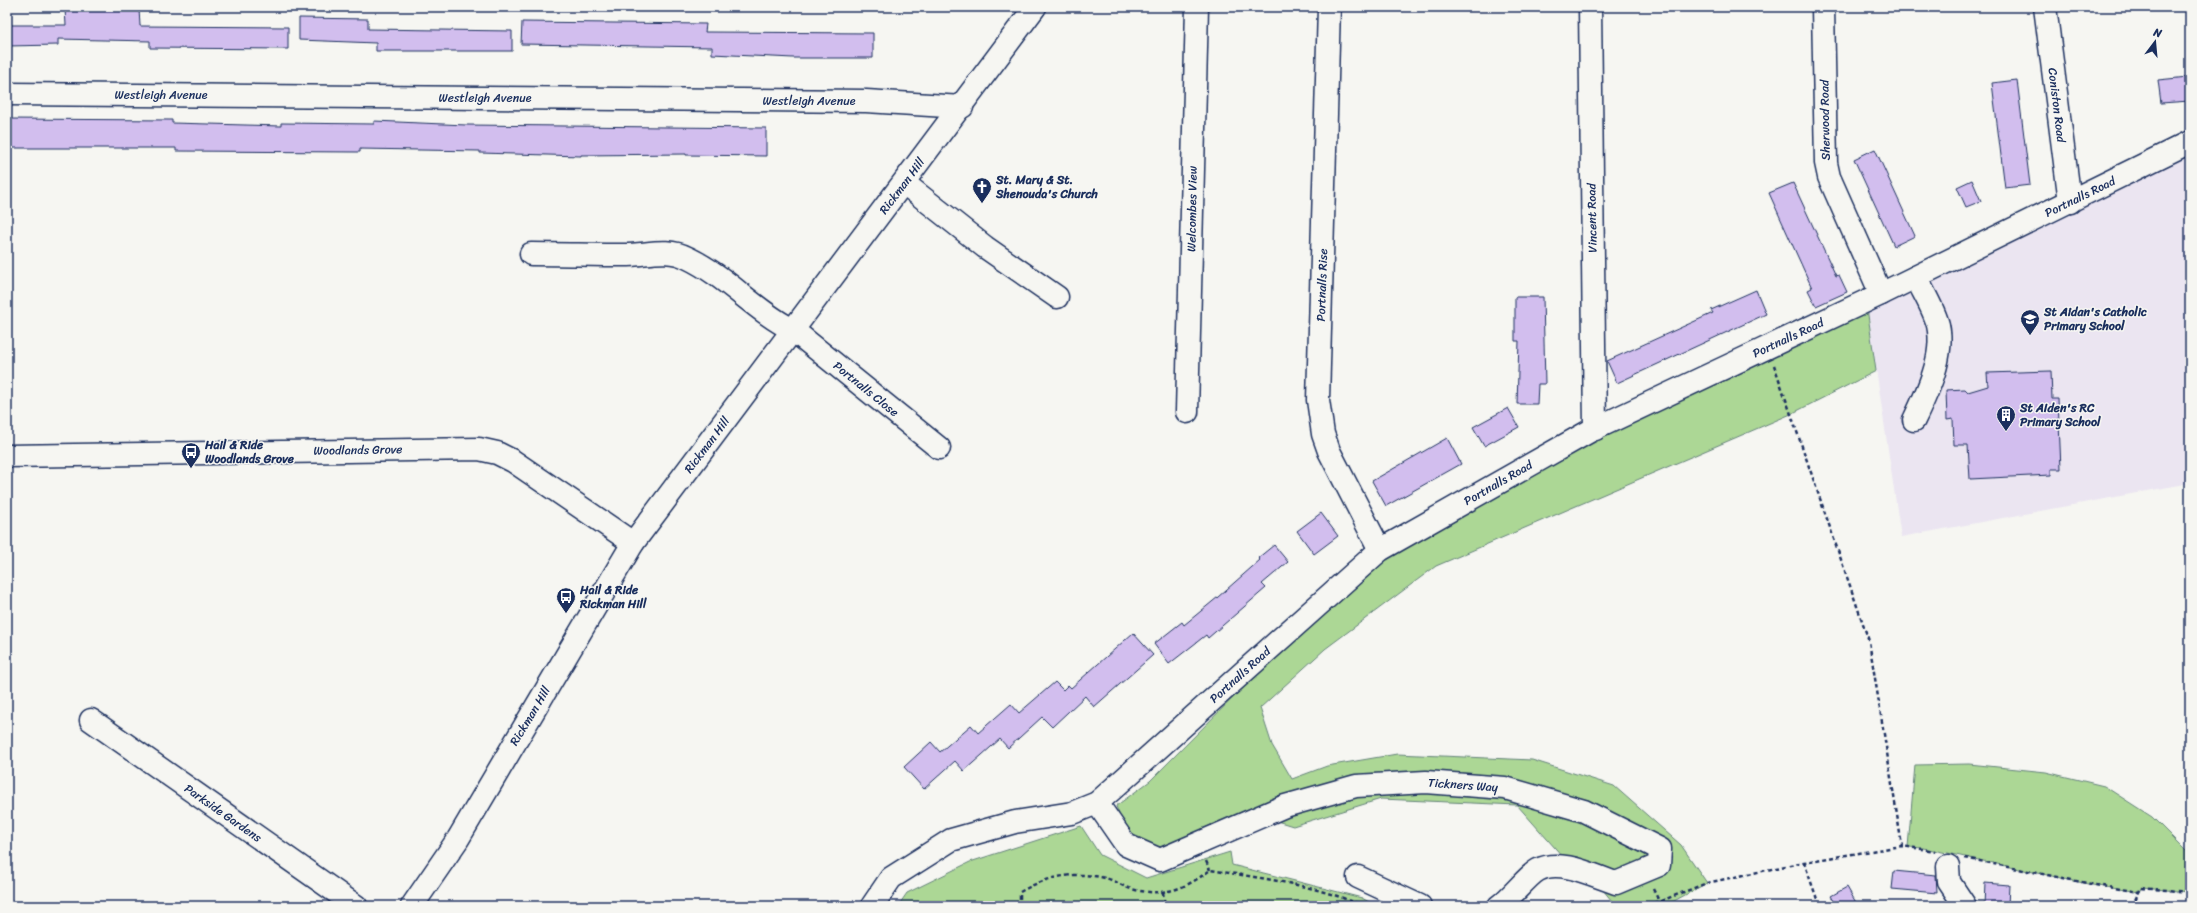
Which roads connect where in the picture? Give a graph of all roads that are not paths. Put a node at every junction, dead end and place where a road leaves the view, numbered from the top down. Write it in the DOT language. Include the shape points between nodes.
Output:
graph roads {
  1 [pos="1036,7"];
  2 [pos="1197,7"];
  3 [pos="1329,7"];
  4 [pos="1590,7"];
  5 [pos="1823,7"];
  6 [pos="2044,7"];
  7 [pos="7,94"];
  8 [pos="962,107"];
  9 [pos="2190,142"];
  10 [pos="904,183"];
  11 [pos="2070,202"];
  12 [pos="531,254"];
  13 [pos="1916,277"];
  14 [pos="1881,294"];
  15 [pos="1057,297"];
  16 [pos="793,330"];
  17 [pos="1187,412"];
  18 [pos="1914,420"];
  19 [pos="1595,429"];
  20 [pos="939,448"];
  21 [pos="7,456"];
  22 [pos="633,544"];
  23 [pos="1380,550"];
  24 [pos="91,720"];
  25 [pos="1097,803"];
  26 [pos="1949,858"];
  27 [pos="1358,877"];
  28 [pos="356,906"];
  29 [pos="412,906"];
  30 [pos="872,906"];
  31 [pos="1420,906"];
  32 [pos="1499,906"];
  33 [pos="1965,906"];
  1 -- 8 [label="street, Rickman Hill"];
  2 -- 17 [label="street, Welcombes View"];
  3 -- 23 [label="street, Portnalls Rise" via="1318,400 1329,451"];
  4 -- 19 [label="street, Vincent Road"];
  5 -- 14 [label="street, Sherwood Road" via="1826,163 1829,178"];
  6 -- 11 [label="street, Coniston Road"];
  7 -- 8 [label="street, Westleigh Avenue" via="866,101"];
  8 -- 10 [label="street, Rickman Hill"];
  9 -- 11 [label="street, Portnalls Road"];
  10 -- 15 [label="street" via="985,247"];
  10 -- 16 [label="street, Rickman Hill"];
  11 -- 13 [label="street, Portnalls Road"];
  12 -- 16 [label="street, Portnalls Close" via="628,255 672,252 706,268 777,322"];
  13 -- 14 [label="street, Portnalls Road"];
  13 -- 18 [label="street" via="1938,323 1941,340 1936,364"];
  14 -- 19 [label="street, Portnalls Road"];
  16 -- 20 [label="street, Portnalls Close"];
  16 -- 22 [label="street, Rickman Hill"];
  19 -- 23 [label="street, Portnalls Road"];
  21 -- 22 [label="street, Woodlands Grove" via="479,449 497,453 514,461"];
  22 -- 29 [label="street, Rickman Hill" via="458,838"];
  23 -- 25 [label="street, Portnalls Road"];
  24 -- 28 [label="street, Parkside Gardens"];
  25 -- 30 [label="street, Portnalls Road" via="1072,813 1015,822 951,840 891,878"];
  25 -- 32 [label="street, Tickners Way" via="1126,845 1160,860 1284,806 1356,786 1426,782 1505,788 1584,811 1660,849 1659,865 1616,883 1554,865 1538,870"];
  26 -- 33 [label="street" via="1949,882"];
  27 -- 31 [label="street"];
}
